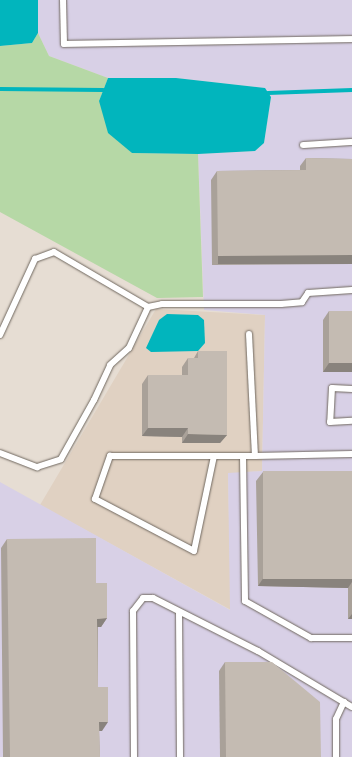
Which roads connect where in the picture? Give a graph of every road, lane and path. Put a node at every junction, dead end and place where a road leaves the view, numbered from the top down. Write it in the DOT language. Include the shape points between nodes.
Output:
graph roads {
  1 [pos="63,0"];
  2 [pos="352,38"];
  3 [pos="352,142"];
  4 [pos="303,145"];
  5 [pos="352,290"];
  6 [pos="148,307"];
  7 [pos="249,334"];
  8 [pos="0,335"];
  9 [pos="352,388"];
  10 [pos="352,421"];
  11 [pos="0,453"];
  12 [pos="352,454"];
  13 [pos="214,456"];
  14 [pos="243,456"];
  15 [pos="255,456"];
  16 [pos="179,612"];
  17 [pos="352,638"];
  18 [pos="344,702"];
  19 [pos="352,707"];
  20 [pos="134,757"];
  21 [pos="180,757"];
  22 [pos="336,757"];
  1 -- 2 [label="lane" via="64,44"];
  3 -- 4 [label="lane"];
  5 -- 6 [label="lane" via="308,293 302,302 281,304 162,304"];
  6 -- 8 [label="lane" via="54,252 35,259"];
  6 -- 11 [label="lane" via="129,348 110,365 61,459 37,467"];
  7 -- 15 [label="lane"];
  9 -- 10 [label="lane" via="332,388 330,422"];
  12 -- 15 [label="lane"];
  13 -- 13 [label="lane" via="110,456 95,499 194,551"];
  13 -- 14 [label="lane"];
  14 -- 15 [label="lane"];
  14 -- 17 [label="lane" via="245,601 312,638"];
  16 -- 18 [label="lane" via="258,651"];
  16 -- 20 [label="lane" via="153,598 143,598 133,611"];
  16 -- 21 [label="lane"];
  18 -- 19 [label="lane"];
  18 -- 22 [label="lane" via="336,719"];
}
